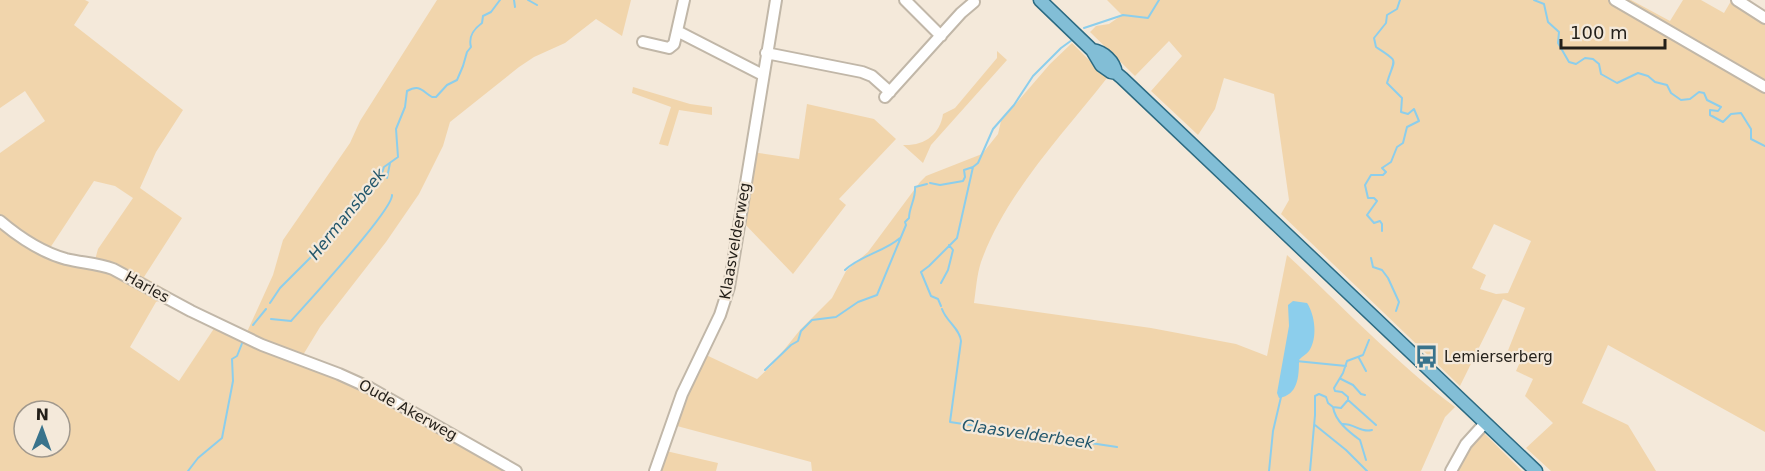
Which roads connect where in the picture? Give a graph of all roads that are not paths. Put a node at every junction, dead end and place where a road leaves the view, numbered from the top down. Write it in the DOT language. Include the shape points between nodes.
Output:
graph roads {
  1 [pos="684,0"];
  2 [pos="776,0"];
  3 [pos="905,0"];
  4 [pos="1040,0"];
  5 [pos="1615,0"];
  6 [pos="1737,0"];
  7 [pos="974,2"];
  8 [pos="1765,18"];
  9 [pos="677,31"];
  10 [pos="941,36"];
  11 [pos="643,42"];
  12 [pos="766,53"];
  13 [pos="763,75"];
  14 [pos="1765,87"];
  15 [pos="0,221"];
  16 [pos="295,358"];
  17 [pos="1485,423"];
  18 [pos="516,471"];
  19 [pos="655,471"];
  20 [pos="1451,471"];
  21 [pos="1536,471"];
  1 -- 9 [label="street"];
  2 -- 12 [label="street, Klaasvelderweg"];
  3 -- 10 [label="street"];
  4 -- 17 [label="main road" via="1092,50 1106,56 1116,73"];
  5 -- 14 [label="street"];
  6 -- 8 [label="street"];
  7 -- 10 [label="street"];
  9 -- 11 [label="street" via="669,48"];
  9 -- 13 [label="street"];
  10 -- 12 [label="street" via="887,95 872,76 862,72"];
  12 -- 13 [label="street, Klaasvelderweg"];
  13 -- 19 [label="street, Klaasvelderweg" via="729,287 720,315 682,394"];
  15 -- 16 [label="street, Harles" via="43,250 113,269 191,311"];
  16 -- 18 [label="street, Oude Akerweg" via="370,388"];
  17 -- 20 [label="street" via="1466,444"];
  17 -- 21 [label="main road"];
}
